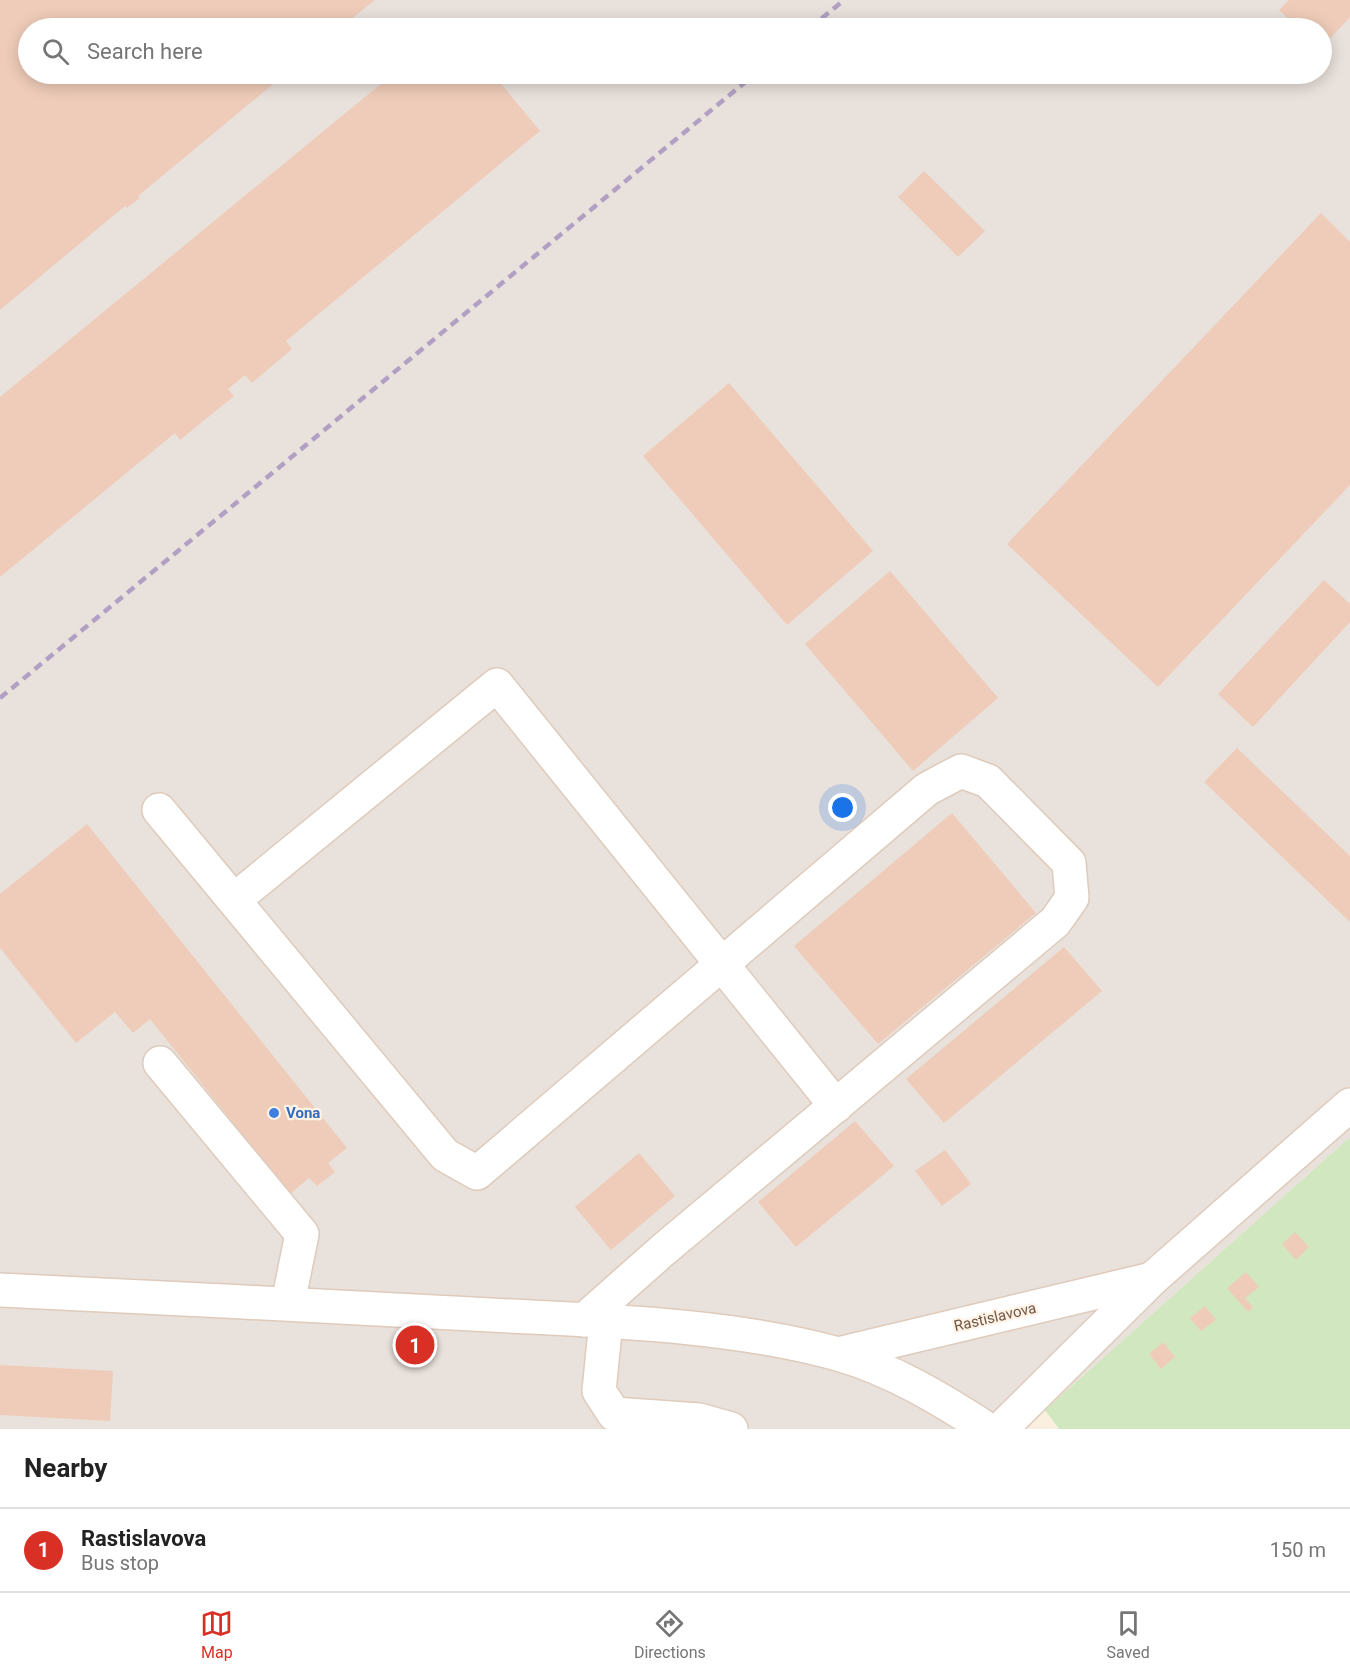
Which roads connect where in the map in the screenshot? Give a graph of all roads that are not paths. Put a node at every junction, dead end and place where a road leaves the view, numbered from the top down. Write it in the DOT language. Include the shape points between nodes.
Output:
graph roads {
  1 [pos="159,810"];
  2 [pos="234,900"];
  3 [pos="722,965"];
  4 [pos="160,1063"];
  5 [pos="1350,1105"];
  6 [pos="836,1106"];
  7 [pos="1152,1279"];
  8 [pos="0,1290"];
  9 [pos="288,1303"];
  10 [pos="595,1321"];
  11 [pos="838,1354"];
  12 [pos="731,1429"];
  13 [pos="987,1429"];
  14 [pos="1001,1429"];
  1 -- 2 [label="street"];
  2 -- 3 [label="street" via="445,1155 477,1173"];
  2 -- 3 [label="street" via="497,686"];
  3 -- 6 [label="street"];
  3 -- 6 [label="street" via="927,789 961,771 988,781 1069,863 1072,898 1055,922"];
  4 -- 9 [label="street" via="302,1234"];
  5 -- 7 [label="street, Rastislavova"];
  6 -- 10 [label="street" via="663,1250"];
  7 -- 11 [label="street, Rastislavova"];
  7 -- 14 [label="street, Rastislavova"];
  8 -- 9 [label="street"];
  9 -- 10 [label="street"];
  10 -- 11 [label="street" via="761,1338"];
  10 -- 12 [label="street" via="599,1391 614,1414 699,1420"];
  11 -- 13 [label="street" via="891,1374"];
}
